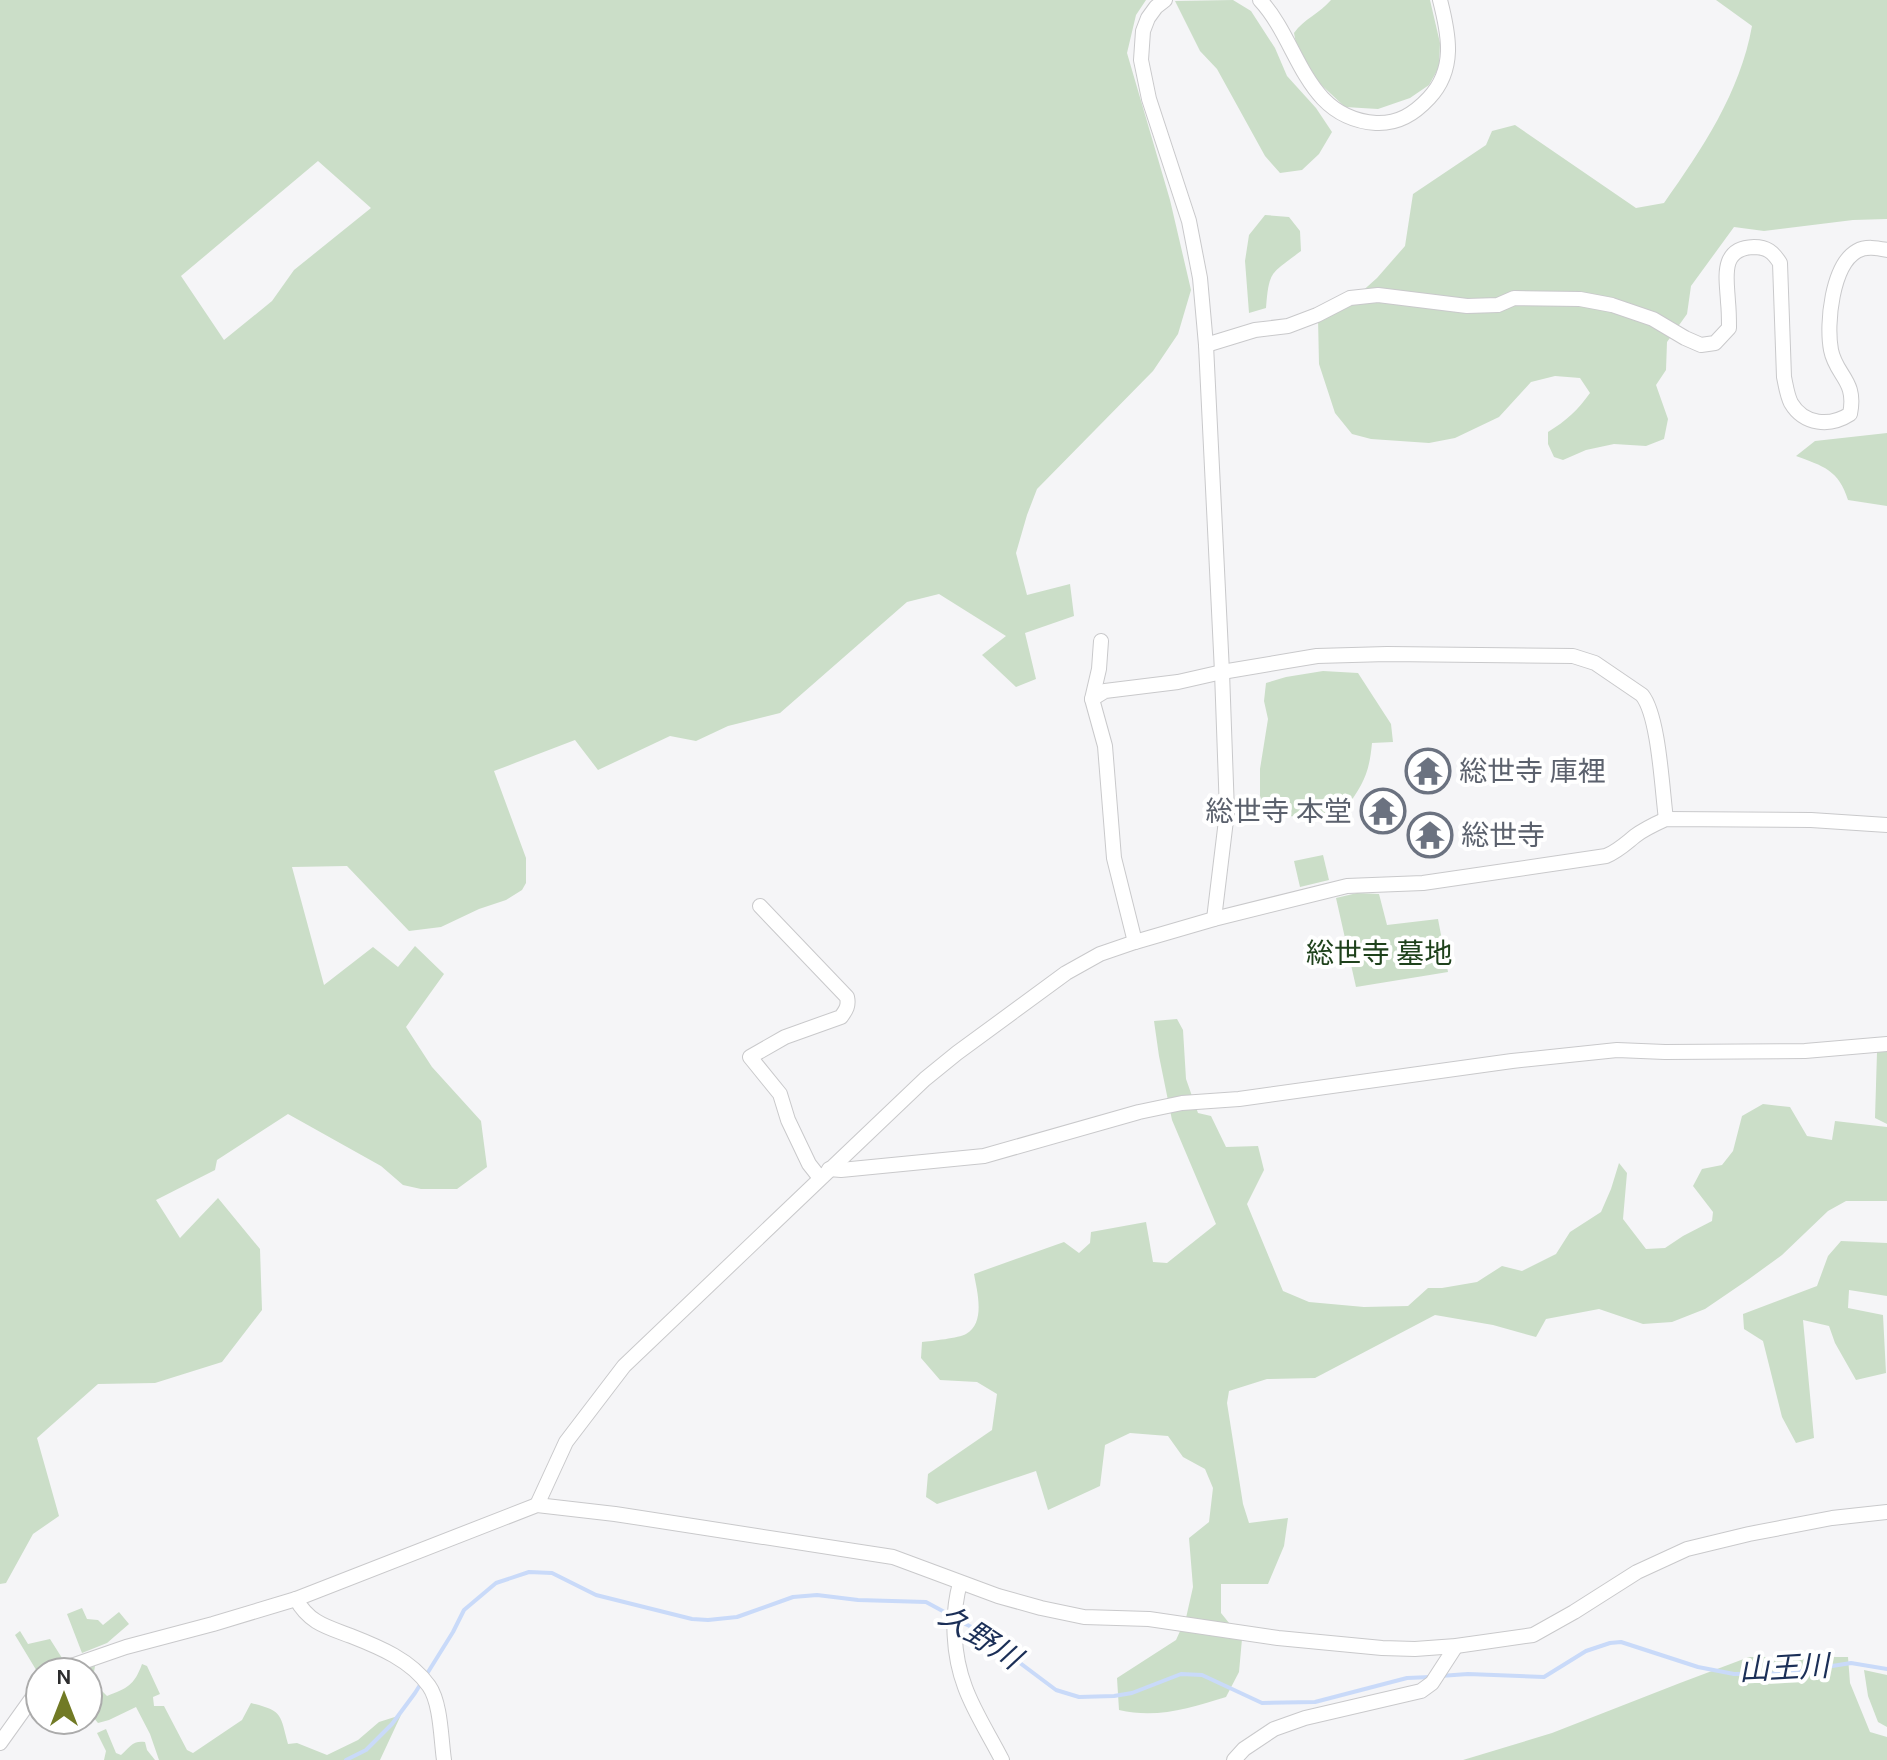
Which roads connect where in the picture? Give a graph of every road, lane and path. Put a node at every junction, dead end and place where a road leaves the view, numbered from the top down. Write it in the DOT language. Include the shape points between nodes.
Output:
graph roads {
  1 [pos="1165,0"];
  2 [pos="1260,0"];
  3 [pos="1440,0"];
  4 [pos="1887,250"];
  5 [pos="1206,345"];
  6 [pos="1101,641"];
  7 [pos="1222,672"];
  8 [pos="1092,699"];
  9 [pos="1666,819"];
  10 [pos="1887,825"];
  11 [pos="760,906"];
  12 [pos="1214,919"];
  13 [pos="1135,942"];
  14 [pos="1887,1044"];
  15 [pos="824,1174"];
  16 [pos="537,1505"];
  17 [pos="1887,1512"];
  18 [pos="960,1583"];
  19 [pos="296,1599"];
  20 [pos="1456,1646"];
  21 [pos="100,1656"];
  22 [pos="24,1709"];
  23 [pos="0,1743"];
  24 [pos="444,1760"];
  25 [pos="1002,1760"];
  26 [pos="1234,1760"];
  1 -- 5 [label="street" via="1143,31 1142,69 1189,221"];
  2 -- 3 [label="street" via="1324,101 1349,118 1386,123 1416,110 1444,77 1448,47"];
  4 -- 5 [label="street" via="1859,249 1839,273 1829,325 1831,354 1850,385 1852,403 1850,414 1823,423 1801,416 1787,394 1780,263 1764,248 1735,252 1728,262 1729,328 1715,343 1701,345 1653,319 1580,299 1514,298 1498,305 1467,306 1378,295 1350,298 1288,326"];
  5 -- 7 [label="street"];
  6 -- 8 [label="street"];
  7 -- 8 [label="street" via="1105,691"];
  7 -- 9 [label="street" via="1317,656 1387,654 1573,656 1595,663 1647,702"];
  7 -- 12 [label="street" via="1227,812"];
  8 -- 13 [label="street" via="1105,746 1114,858"];
  9 -- 10 [label="street"];
  9 -- 12 [label="street" via="1606,856 1423,883 1347,886"];
  11 -- 15 [label="street" via="847,997 841,1017 785,1037 750,1057 780,1094 809,1164"];
  12 -- 13 [label="street"];
  13 -- 15 [label="street" via="1066,973 991,1028 925,1079"];
  14 -- 15 [label="street" via="1805,1051 1617,1050 1512,1061 1182,1103 984,1156"];
  15 -- 16 [label="street" via="624,1366 566,1442"];
  16 -- 18 [label="street" via="893,1557"];
  16 -- 19 [label="street"];
  17 -- 20 [label="street" via="1687,1549 1637,1572 1533,1635"];
  18 -- 20 [label="street" via="1084,1617 1149,1619 1382,1648"];
  18 -- 25 [label="street" via="955,1638 965,1687"];
  19 -- 21 [label="street"];
  19 -- 24 [label="street" via="319,1624 410,1666 430,1688 437,1707"];
  20 -- 26 [label="street" via="1421,1691 1274,1729"];
  22 -- 23 [label="street"];
}
